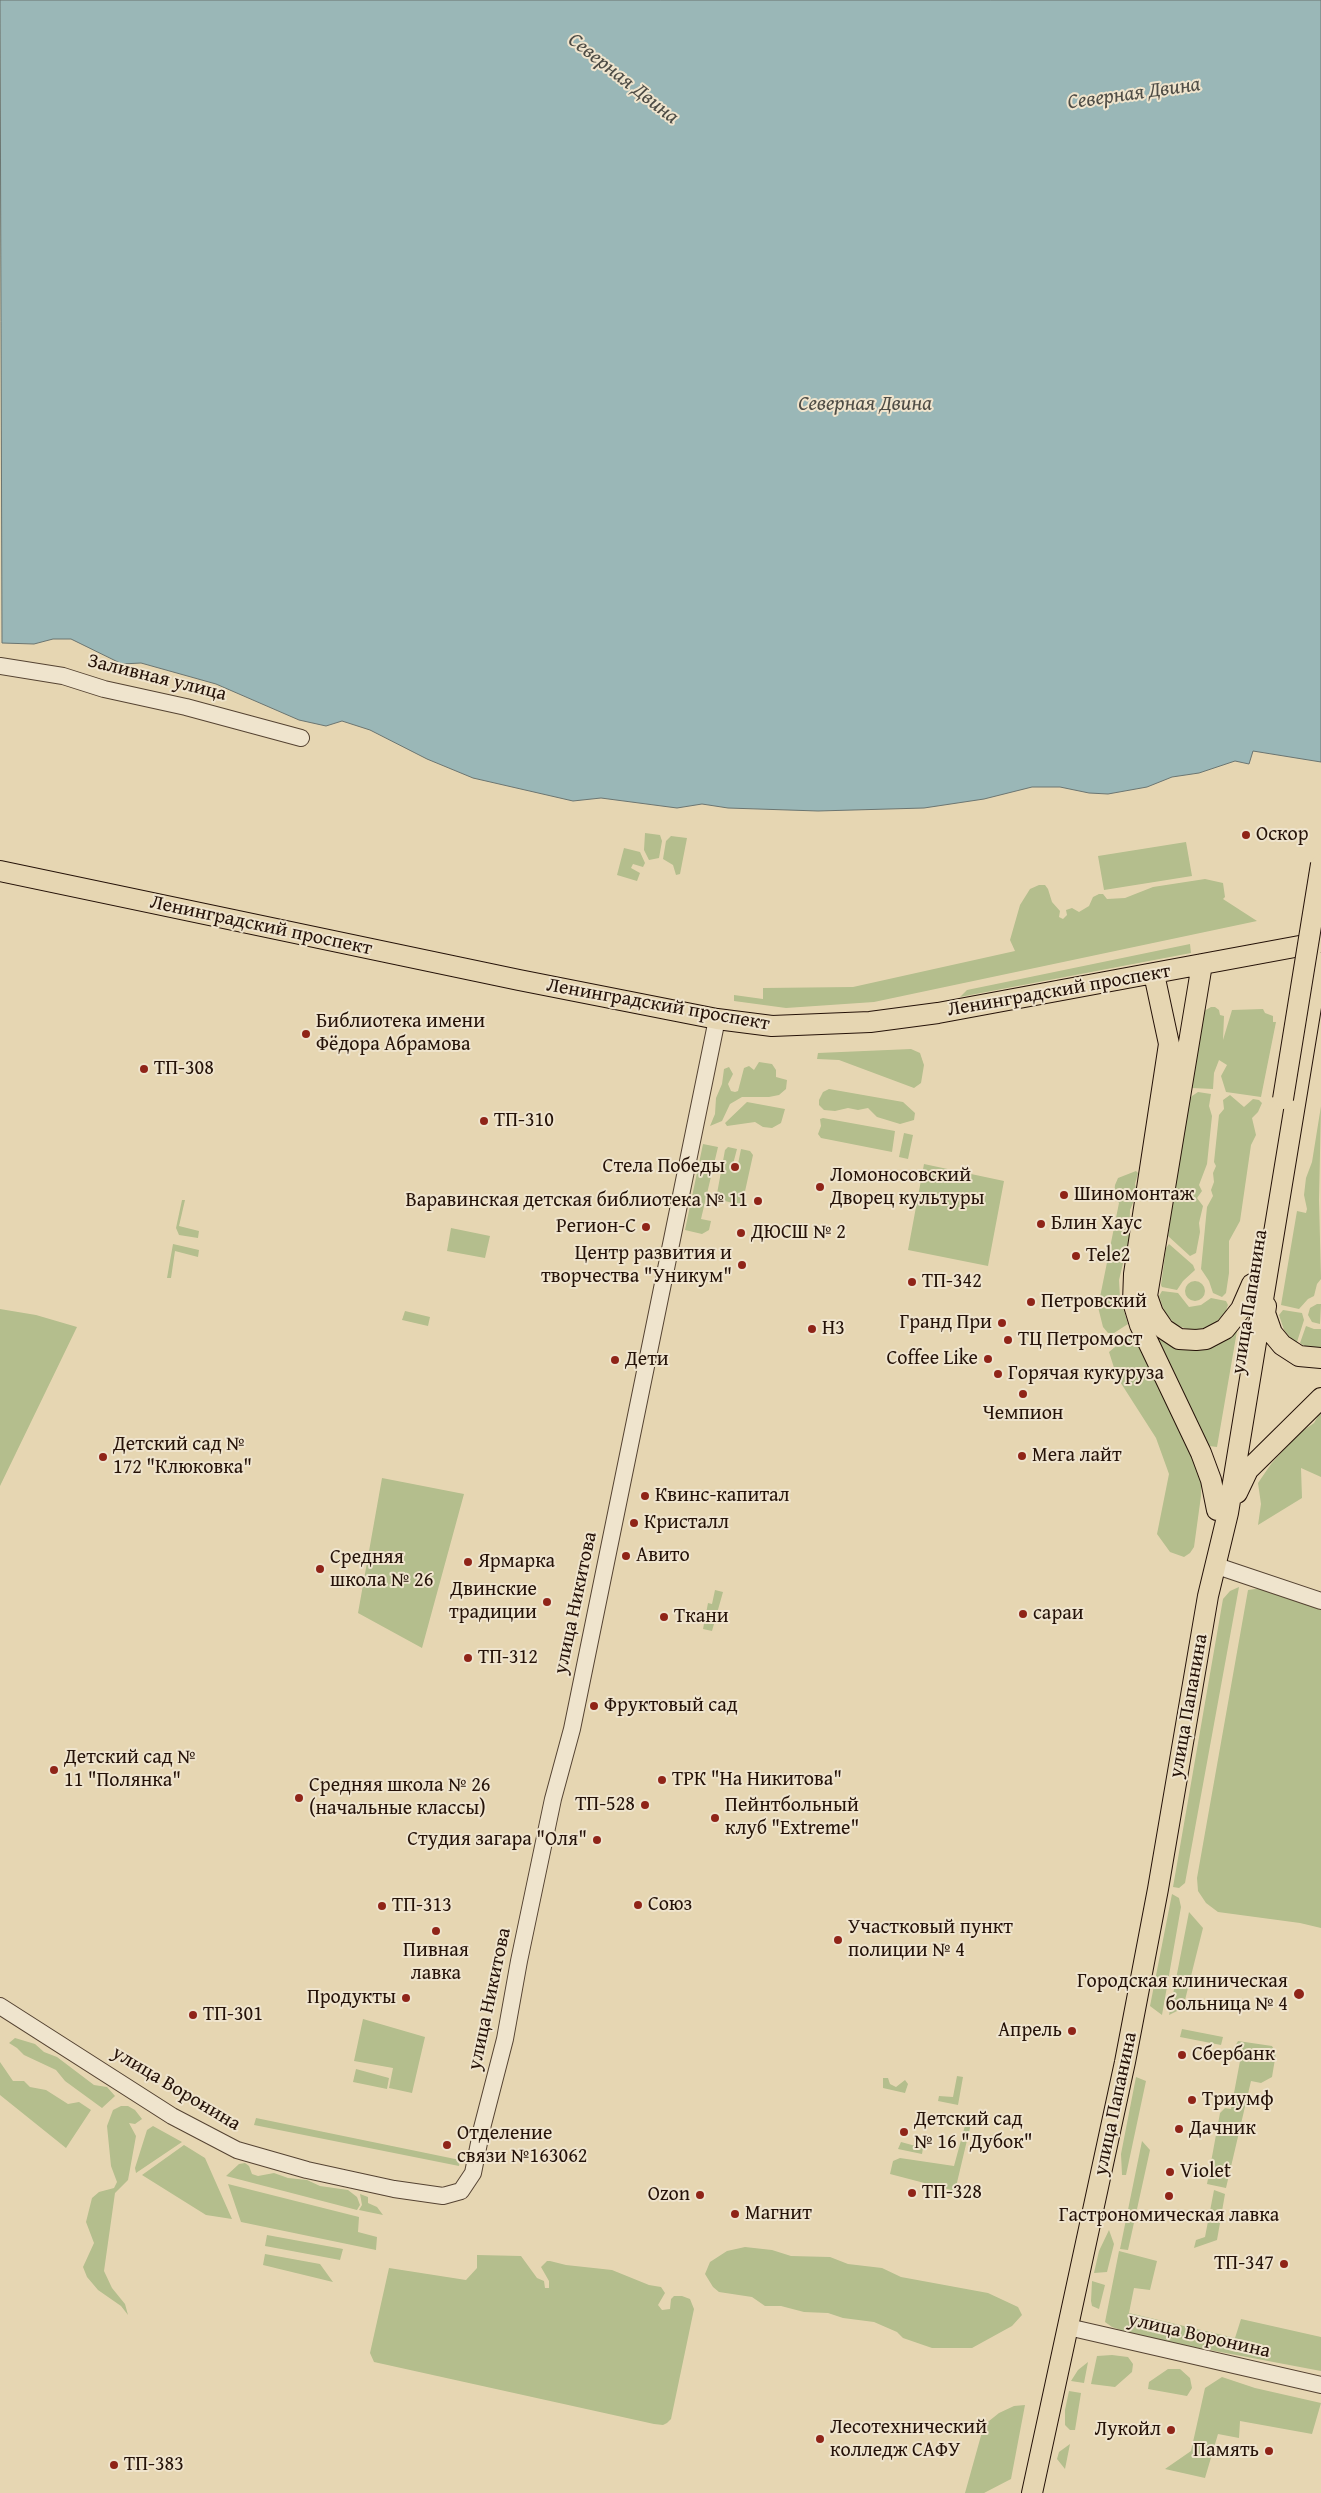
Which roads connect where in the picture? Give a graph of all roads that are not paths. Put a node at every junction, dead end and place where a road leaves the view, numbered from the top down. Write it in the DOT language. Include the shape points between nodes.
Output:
graph roads {
  1 [pos="0,666"];
  2 [pos="301,738"];
  3 [pos="1321,864"];
  4 [pos="0,871"];
  5 [pos="1321,942"];
  6 [pos="1321,946"];
  7 [pos="1202,964"];
  8 [pos="1154,974"];
  9 [pos="717,1019"];
  10 [pos="1289,1102"];
  11 [pos="1259,1284"];
  12 [pos="1321,1358"];
  13 [pos="1321,1398"];
  14 [pos="1223,1511"];
  15 [pos="1214,1565"];
  16 [pos="1321,1601"];
  17 [pos="0,2006"];
  18 [pos="461,2191"];
  19 [pos="1068,2327"];
  20 [pos="1321,2386"];
  21 [pos="1032,2493"];
  1 -- 2 [label="street, Заливная улица" via="63,676"];
  3 -- 10 [label="main road, bridge"];
  4 -- 9 [label="main road, Ленинградский проспект"];
  5 -- 7 [label="main road, Ленинградский проспект"];
  6 -- 10 [label="main road"];
  7 -- 8 [label="main road, Ленинградский проспект"];
  7 -- 11 [label="main road" via="1147,1296 1164,1329 1179,1339 1206,1339 1225,1329"];
  8 -- 9 [label="main road, Ленинградский проспект" via="870,1022 802,1027"];
  8 -- 14 [label="main road" via="1169,1044 1134,1274 1133,1302 1140,1325 1201,1453"];
  9 -- 18 [label="street, улица Никитова" via="505,2040 473,2172"];
  10 -- 11 [label="main road, улица Папанина"];
  11 -- 12 [label="main road" via="1272,1333 1282,1346 1299,1356"];
  11 -- 14 [label="main road, улица Папанина"];
  13 -- 14 [label="main road" via="1248,1470"];
  14 -- 15 [label="main road, улица Папанина"];
  15 -- 16 [label="street"];
  15 -- 19 [label="main road, улица Папанина" via="1125,2062"];
  17 -- 18 [label="street, улица Воронина" via="172,2116 237,2150 306,2170 394,2189 443,2196"];
  19 -- 20 [label="street, улица Воронина"];
  19 -- 21 [label="main road, улица Папанина"];
}
